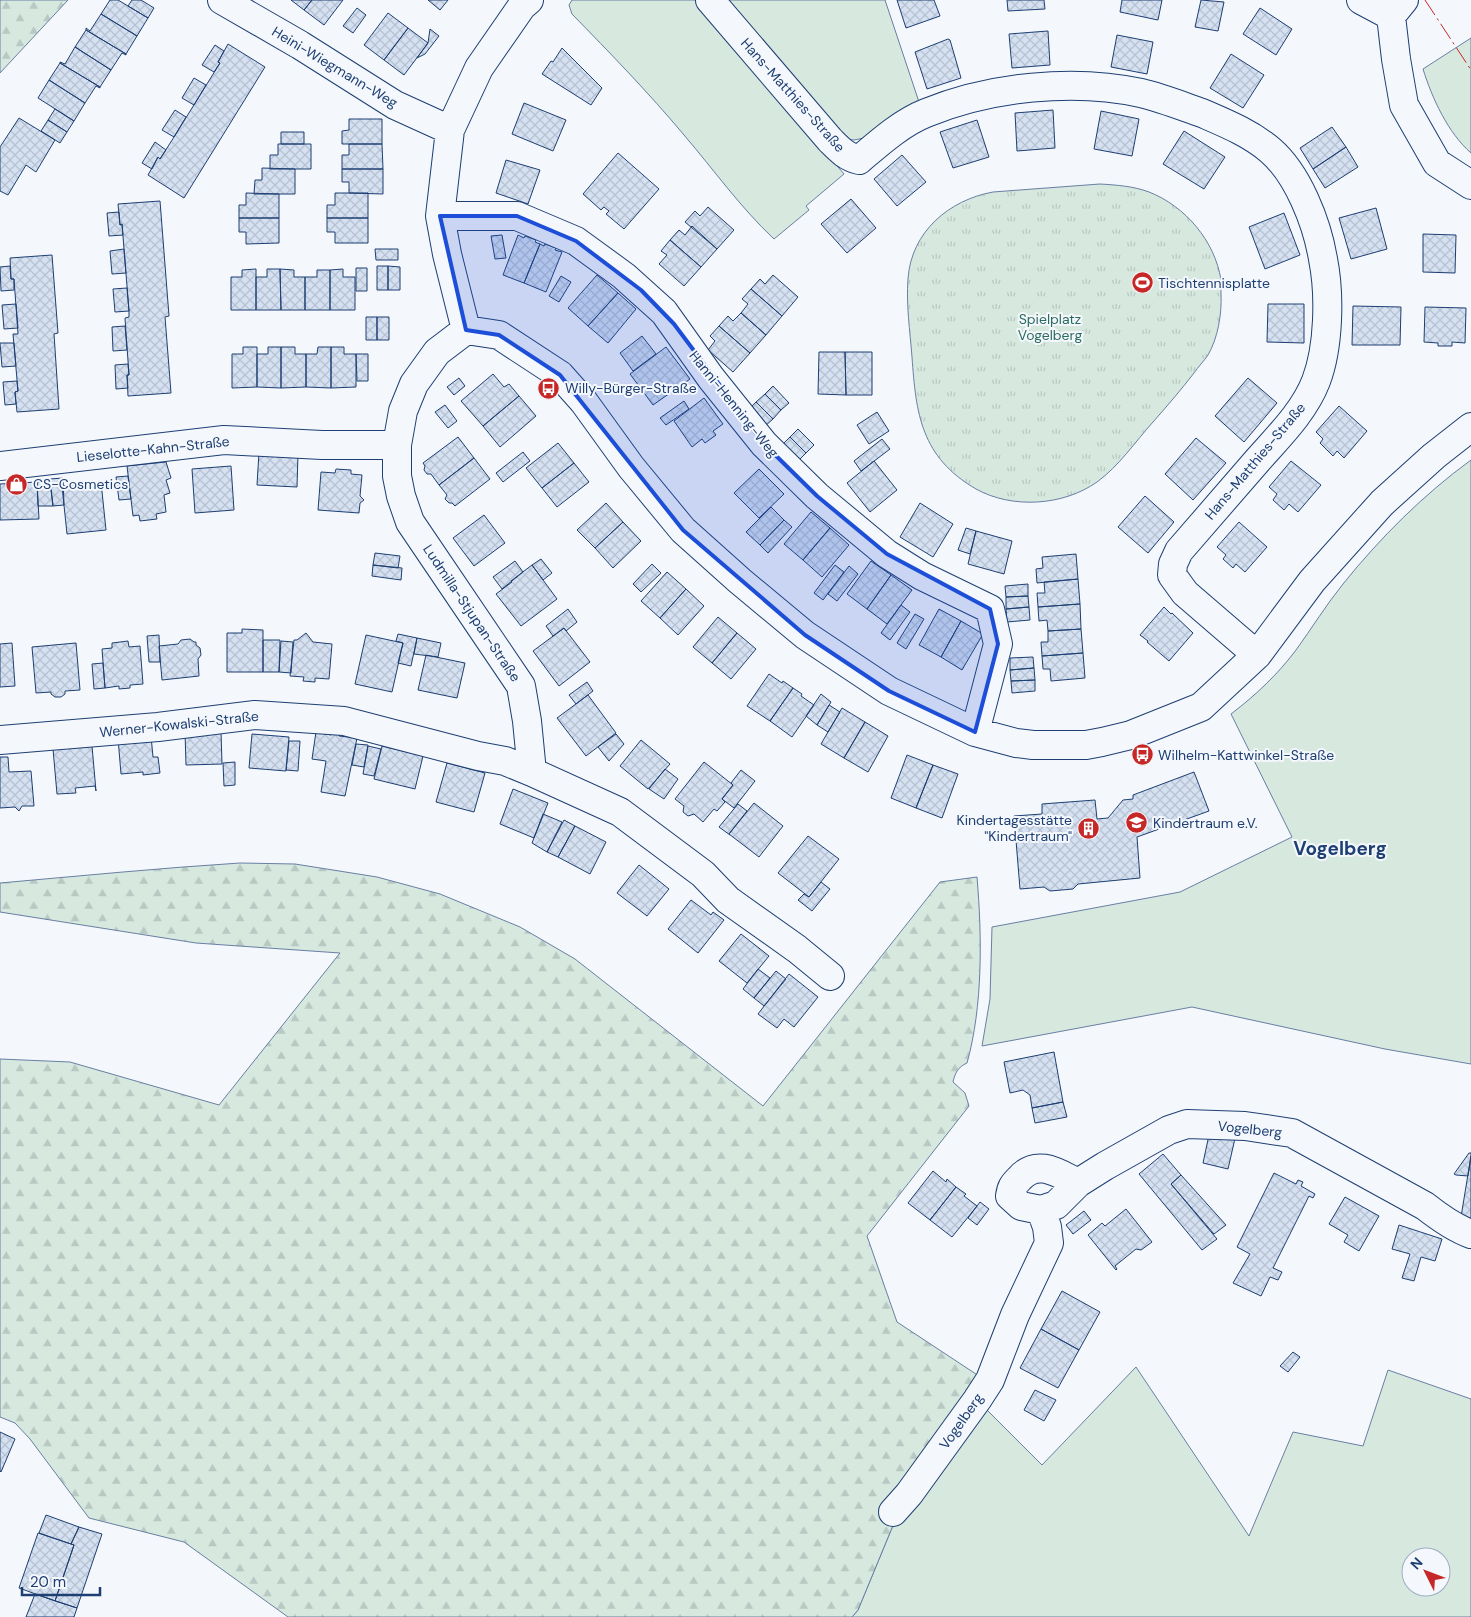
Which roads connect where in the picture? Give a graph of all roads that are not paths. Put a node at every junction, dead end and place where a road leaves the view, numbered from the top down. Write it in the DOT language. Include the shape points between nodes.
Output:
graph roads {
  1 [pos="222,0"];
  2 [pos="529,0"];
  3 [pos="710,0"];
  4 [pos="1361,0"];
  5 [pos="1398,8"];
  6 [pos="450,130"];
  7 [pos="1471,185"];
  8 [pos="440,216"];
  9 [pos="466,330"];
  10 [pos="1471,427"];
  11 [pos="397,445"];
  12 [pos="0,466"];
  13 [pos="1257,655"];
  14 [pos="974,732"];
  15 [pos="0,740"];
  16 [pos="532,772"];
  17 [pos="830,976"];
  18 [pos="1078,1183"];
  19 [pos="1041,1210"];
  20 [pos="1471,1234"];
  21 [pos="893,1512"];
  1 -- 6 [label="street, Heini-Wiegmann-Weg" via="300,44 395,105"];
  2 -- 6 [label="street" via="479,68"];
  3 -- 13 [label="street, Hans-Matthies-Straße" via="830,140 851,158 859,160 895,130 924,114 966,99 1051,86 1094,86 1141,93 1230,124 1270,150 1290,172 1321,244 1327,280 1326,329 1316,381 1301,410 1179,551 1172,575 1185,593"];
  4 -- 5 [label="street"];
  5 -- 7 [label="street" via="1396,59 1404,106 1438,163"];
  6 -- 8 [label="street"];
  8 -- 9 [label="street"];
  8 -- 14 [label="street, Hanni-Henning-Weg" via="517,216 576,241 624,276 664,312 764,444 817,496 887,554 922,576 990,609 998,644"];
  9 -- 11 [label="street, Ludmilla-Stjupan-Straße" via="437,352 414,384 403,411"];
  9 -- 14 [label="street" via="499,335 560,375 683,530 805,635 889,691"];
  10 -- 13 [label="street" via="1382,503 1312,581"];
  11 -- 12 [label="street, Lieselotte-Kahn-Straße" via="224,440"];
  11 -- 16 [label="street, Ludmilla-Stjupan-Straße" via="400,496 410,522 520,686"];
  13 -- 14 [label="street" via="1201,706 1131,735 1086,745 1033,745"];
  15 -- 16 [label="street, Werner-Kowalski-Straße" via="255,715 344,721 505,761"];
  16 -- 17 [label="street" via="620,812 702,874 728,900 798,949"];
  18 -- 19 [label="street, Vogelberg" via="1056,1205"];
  18 -- 19 [label="street" via="1038,1167 1022,1174 1011,1187 1010,1196 1021,1206"];
  18 -- 20 [label="street, Vogelberg" via="1169,1130 1187,1124 1245,1126 1292,1133"];
  19 -- 21 [label="street, Vogelberg" via="1049,1243 1015,1315 990,1380"];
}
